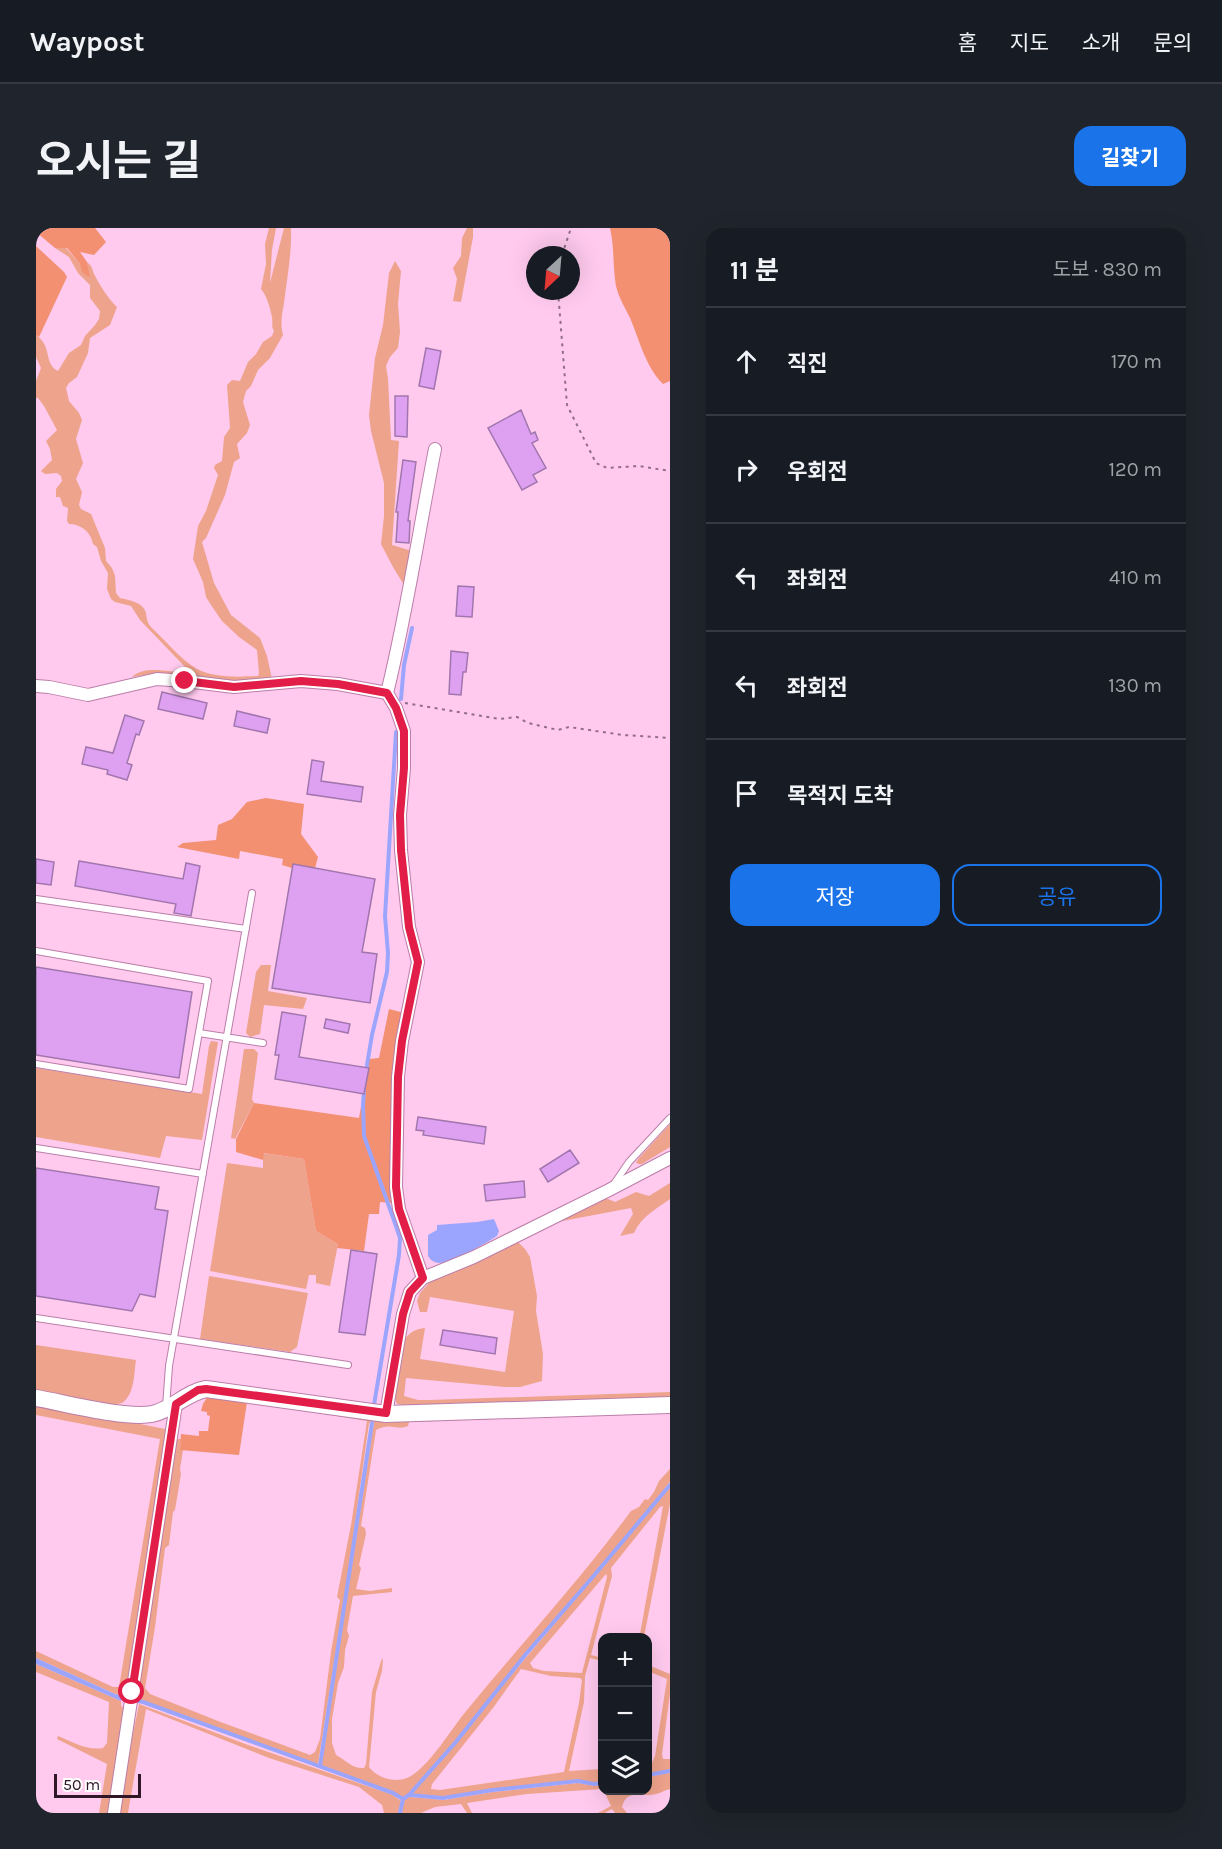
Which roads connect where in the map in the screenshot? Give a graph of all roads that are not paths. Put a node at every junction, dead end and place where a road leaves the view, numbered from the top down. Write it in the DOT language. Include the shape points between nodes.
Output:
graph roads {
  1 [pos="435,449"];
  2 [pos="36,686"];
  3 [pos="390,697"];
  4 [pos="252,893"];
  5 [pos="36,899"];
  6 [pos="246,929"];
  7 [pos="36,951"];
  8 [pos="199,1033"];
  9 [pos="227,1037"];
  10 [pos="263,1043"];
  11 [pos="36,1064"];
  12 [pos="670,1118"];
  13 [pos="36,1148"];
  14 [pos="670,1158"];
  15 [pos="202,1174"];
  16 [pos="609,1190"];
  17 [pos="423,1278"];
  18 [pos="36,1318"];
  19 [pos="174,1338"];
  20 [pos="348,1365"];
  21 [pos="36,1398"];
  22 [pos="670,1405"];
  23 [pos="171,1407"];
  24 [pos="386,1413"];
  25 [pos="114,1813"];
  1 -- 3 [label="street"];
  2 -- 3 [label="street" via="88,695 157,679 234,687 301,681 338,684"];
  3 -- 17 [label="street" via="404,731 401,850 409,927 418,962 398,1077 396,1187 399,1209"];
  4 -- 6 [label="lane"];
  5 -- 6 [label="lane"];
  6 -- 9 [label="lane"];
  7 -- 8 [label="lane" via="208,981"];
  8 -- 9 [label="lane"];
  8 -- 11 [label="lane" via="189,1089"];
  9 -- 10 [label="lane"];
  9 -- 15 [label="lane"];
  12 -- 16 [label="lane"];
  13 -- 15 [label="lane"];
  14 -- 16 [label="street"];
  15 -- 19 [label="lane"];
  16 -- 17 [label="street"];
  17 -- 24 [label="street" via="410,1292 403,1314"];
  18 -- 19 [label="lane"];
  19 -- 20 [label="lane"];
  19 -- 23 [label="lane" via="169,1366"];
  21 -- 23 [label="street" via="127,1414 151,1414"];
  22 -- 24 [label="street"];
  23 -- 24 [label="street" via="206,1389"];
  23 -- 25 [label="street"];
}
